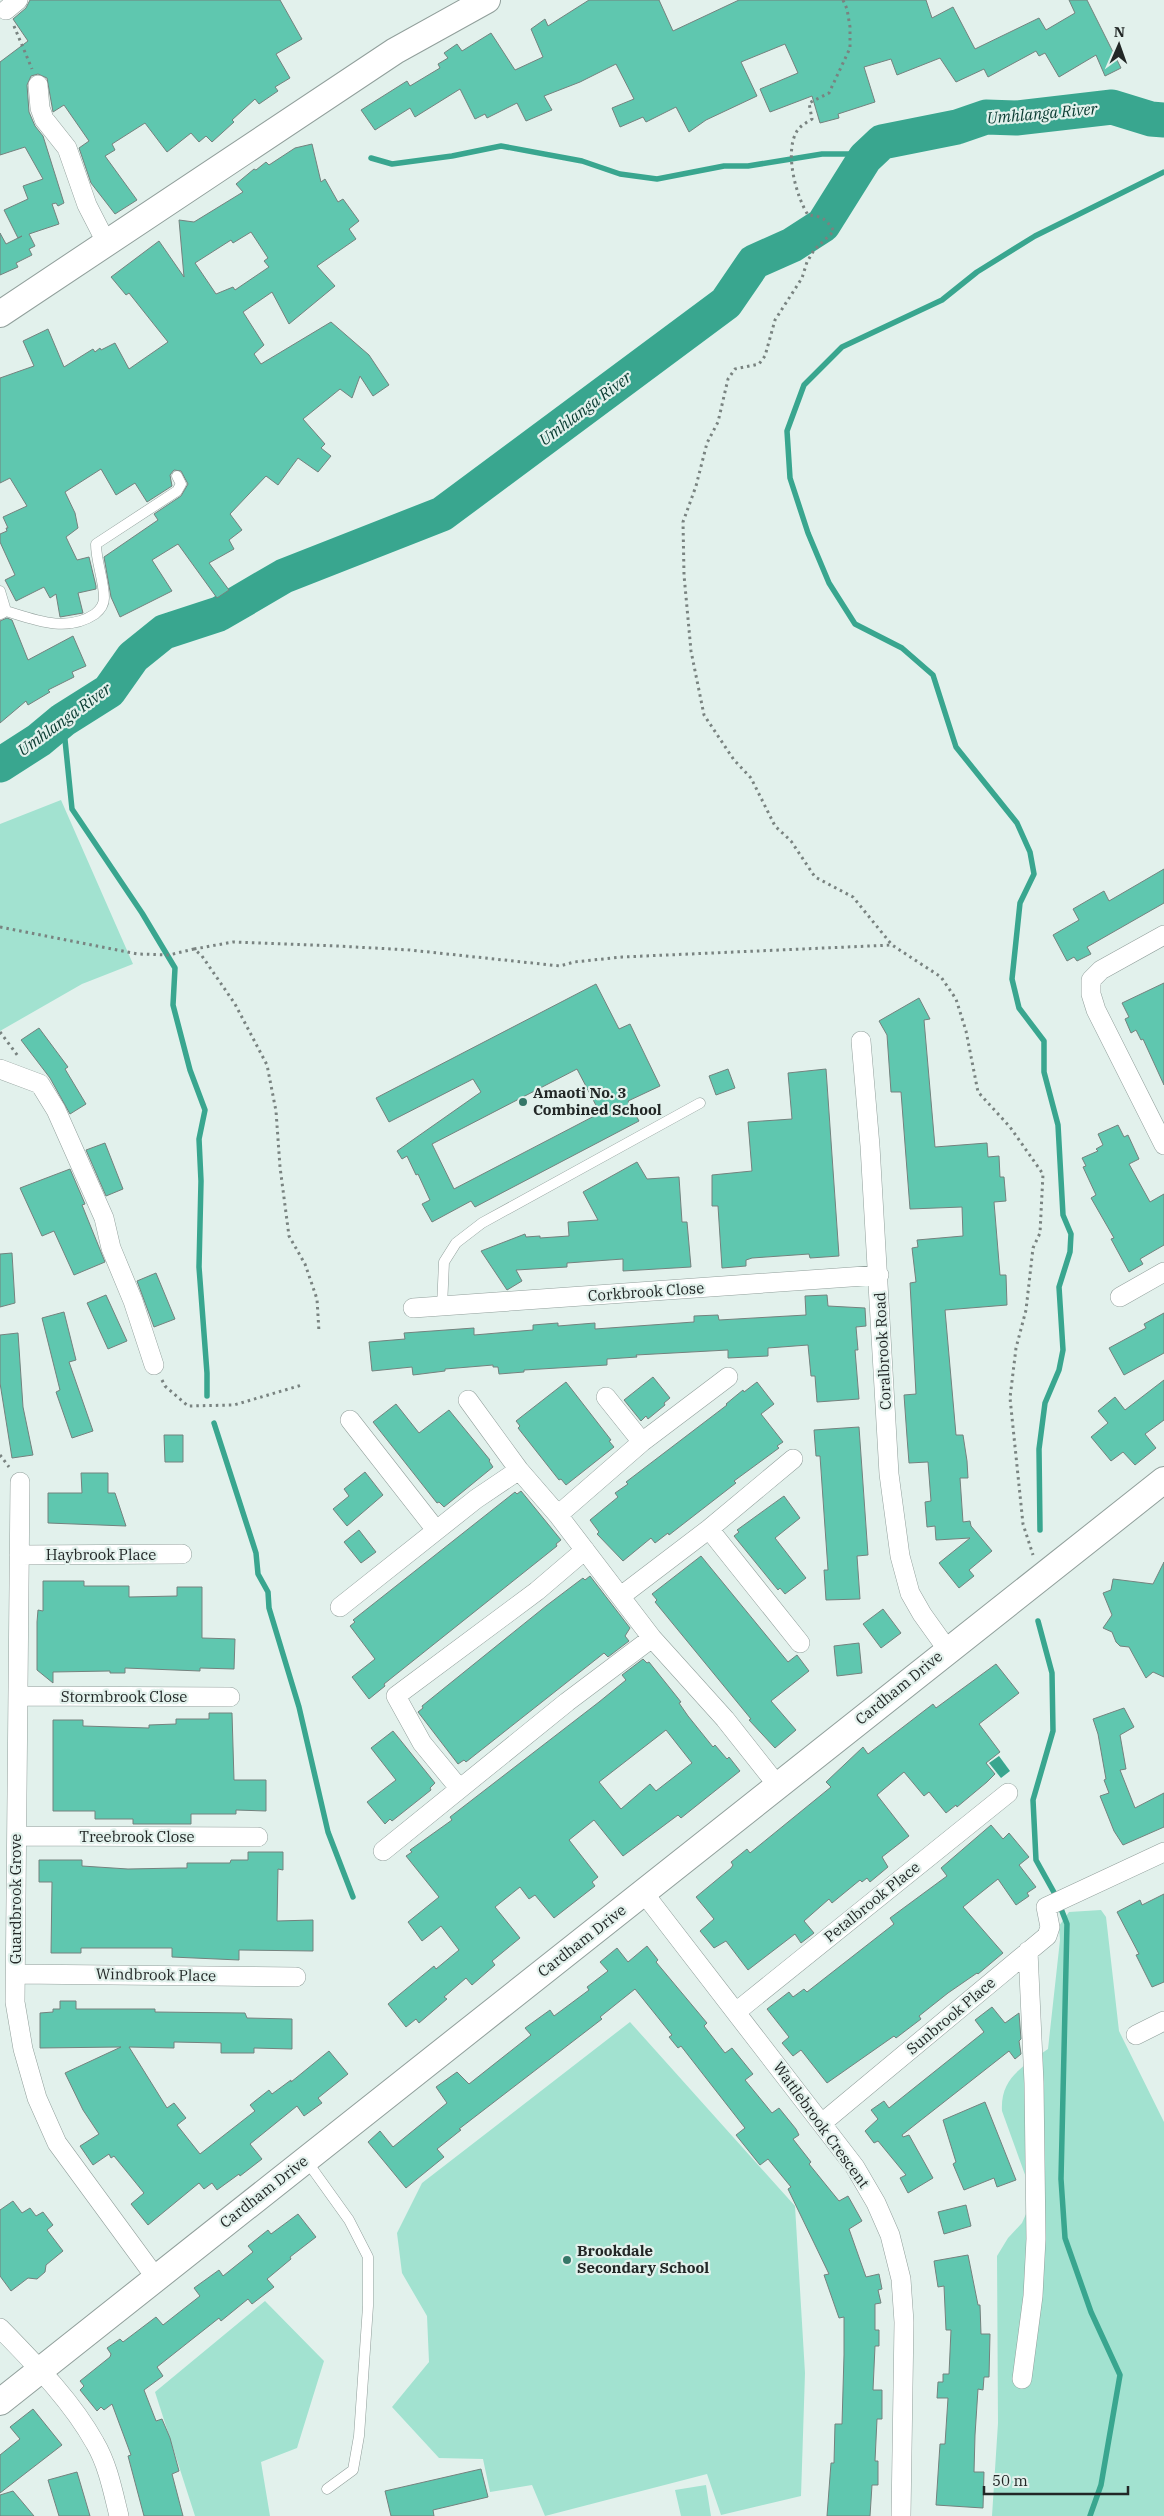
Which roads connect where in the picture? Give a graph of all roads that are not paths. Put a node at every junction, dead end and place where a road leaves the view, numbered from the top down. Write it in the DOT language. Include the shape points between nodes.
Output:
graph roads {
  1 [pos="487,0"];
  2 [pos="38,86"];
  3 [pos="107,244"];
  4 [pos="0,314"];
  5 [pos="177,476"];
  6 [pos="0,592"];
  7 [pos="3,613"];
  8 [pos="1164,935"];
  9 [pos="861,1041"];
  10 [pos="0,1069"];
  11 [pos="700,1103"];
  12 [pos="1164,1144"];
  13 [pos="1164,1272"];
  14 [pos="878,1275"];
  15 [pos="1120,1297"];
  16 [pos="442,1307"];
  17 [pos="413,1308"];
  18 [pos="154,1365"];
  19 [pos="728,1377"];
  20 [pos="606,1397"];
  21 [pos="468,1400"];
  22 [pos="350,1420"];
  23 [pos="642,1442"];
  24 [pos="793,1459"];
  25 [pos="519,1470"];
  26 [pos="1164,1480"];
  27 [pos="20,1482"];
  28 [pos="558,1515"];
  29 [pos="709,1529"];
  30 [pos="436,1530"];
  31 [pos="585,1550"];
  32 [pos="182,1554"];
  33 [pos="20,1556"];
  34 [pos="621,1596"];
  35 [pos="340,1608"];
  36 [pos="652,1638"];
  37 [pos="800,1643"];
  38 [pos="947,1649"];
  39 [pos="18,1696"];
  40 [pos="230,1697"];
  41 [pos="778,1786"];
  42 [pos="459,1788"];
  43 [pos="1008,1792"];
  44 [pos="17,1836"];
  45 [pos="258,1838"];
  46 [pos="383,1851"];
  47 [pos="1164,1852"];
  48 [pos="643,1892"];
  49 [pos="1028,1952"];
  50 [pos="16,1974"];
  51 [pos="296,1977"];
  52 [pos="736,2012"];
  53 [pos="1164,2021"];
  54 [pos="1136,2035"];
  55 [pos="822,2123"];
  56 [pos="306,2159"];
  57 [pos="156,2278"];
  58 [pos="0,2328"];
  59 [pos="40,2369"];
  60 [pos="1022,2379"];
  61 [pos="0,2402"];
  62 [pos="327,2489"];
  63 [pos="120,2516"];
  64 [pos="901,2516"];
  1 -- 3 [label="street" via="395,51"];
  2 -- 3 [label="street" via="44,119 67,148 87,205"];
  3 -- 4 [label="street"];
  5 -- 7 [label="lane" via="181,484 177,491 96,544 104,599 100,610 86,620 64,624"];
  6 -- 7 [label="lane"];
  8 -- 12 [label="street" via="1101,970 1091,980 1091,994 1096,1010"];
  9 -- 14 [label="street, Coralbrook Road"];
  10 -- 18 [label="street" via="40,1084 56,1110 104,1218 111,1248"];
  11 -- 16 [label="lane" via="482,1223 456,1243 444,1262"];
  13 -- 15 [label="street"];
  14 -- 16 [label="street, Corkbrook Close"];
  14 -- 38 [label="street, Coralbrook Road" via="889,1474 900,1556 910,1593"];
  16 -- 17 [label="street, Corkbrook Close"];
  19 -- 23 [label="street"];
  20 -- 23 [label="street"];
  21 -- 25 [label="street"];
  22 -- 30 [label="street"];
  23 -- 28 [label="street"];
  24 -- 29 [label="street"];
  25 -- 28 [label="street"];
  25 -- 30 [label="street"];
  26 -- 38 [label="street, Cardham Drive"];
  27 -- 33 [label="street, Guardbrook Grove"];
  28 -- 31 [label="street"];
  29 -- 34 [label="street"];
  29 -- 37 [label="street"];
  30 -- 35 [label="street"];
  31 -- 34 [label="street"];
  31 -- 42 [label="street" via="538,1591 396,1696 422,1743"];
  32 -- 33 [label="street, Haybrook Place"];
  33 -- 39 [label="street, Guardbrook Grove"];
  34 -- 36 [label="street"];
  36 -- 41 [label="street" via="725,1719"];
  36 -- 42 [label="street"];
  38 -- 41 [label="street, Cardham Drive"];
  39 -- 40 [label="street, Stormbrook Close"];
  39 -- 44 [label="street, Guardbrook Grove"];
  41 -- 48 [label="street, Cardham Drive"];
  42 -- 46 [label="street"];
  43 -- 52 [label="street, Petalbrook Place"];
  44 -- 45 [label="street, Treebrook Close"];
  44 -- 50 [label="street, Guardbrook Grove"];
  47 -- 49 [label="street, Sunbrook Place" via="1046,1907 1050,1927 1047,1936"];
  48 -- 52 [label="street, Wattlebrook Crescent"];
  48 -- 56 [label="street, Cardham Drive"];
  49 -- 55 [label="street, Sunbrook Place"];
  49 -- 60 [label="street" via="1036,2239 1033,2296"];
  50 -- 51 [label="street, Windbrook Place"];
  50 -- 57 [label="street, Guardbrook Grove" via="15,2002 23,2049 47,2122 57,2143"];
  52 -- 55 [label="street, Wattlebrook Crescent"];
  53 -- 54 [label="street"];
  55 -- 64 [label="street, Wattlebrook Crescent" via="855,2167 876,2203 890,2235 901,2279 904,2322"];
  56 -- 57 [label="street, Cardham Drive"];
  56 -- 62 [label="lane" via="349,2220 368,2257 368,2306 355,2461 353,2470"];
  57 -- 59 [label="street, Cardham Drive"];
  58 -- 59 [label="street"];
  59 -- 61 [label="street, Cardham Drive"];
  59 -- 63 [label="street" via="96,2444"];
}
